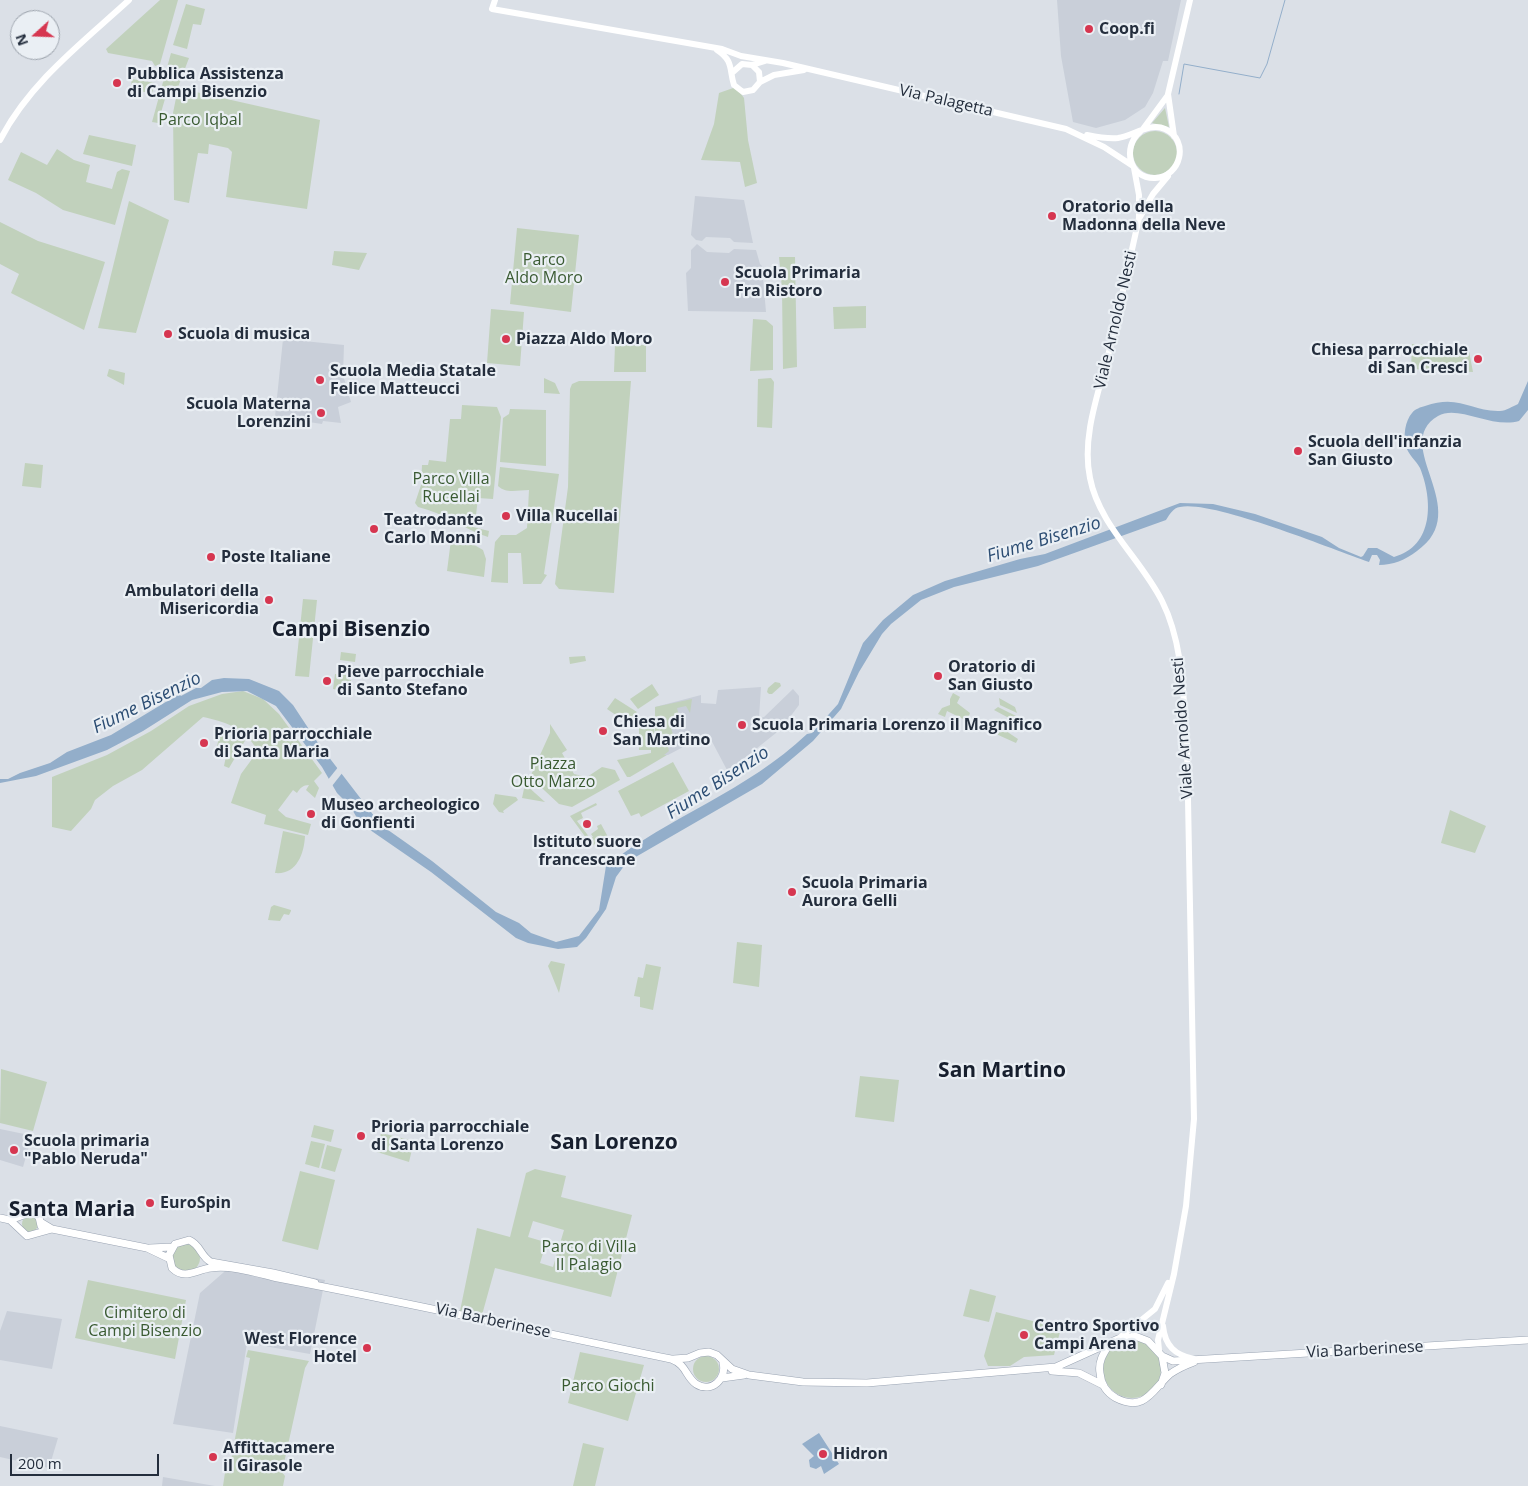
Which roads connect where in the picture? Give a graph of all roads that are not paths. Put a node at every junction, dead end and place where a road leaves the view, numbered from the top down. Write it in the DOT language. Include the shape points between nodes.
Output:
graph roads {
  1 [pos="130,0"];
  2 [pos="495,0"];
  3 [pos="1190,0"];
  4 [pos="716,50"];
  5 [pos="724,50"];
  6 [pos="769,60"];
  7 [pos="744,64"];
  8 [pos="752,65"];
  9 [pos="810,70"];
  10 [pos="733,72"];
  11 [pos="760,82"];
  12 [pos="1168,94"];
  13 [pos="1141,131"];
  14 [pos="1081,134"];
  15 [pos="1175,137"];
  16 [pos="0,140"];
  17 [pos="1134,167"];
  18 [pos="1168,175"];
  19 [pos="1139,218"];
  20 [pos="19,1217"];
  21 [pos="0,1218"];
  22 [pos="10,1220"];
  23 [pos="18,1226"];
  24 [pos="41,1227"];
  25 [pos="172,1247"];
  26 [pos="147,1248"];
  27 [pos="202,1254"];
  28 [pos="168,1258"];
  29 [pos="1174,1266"];
  30 [pos="197,1270"];
  31 [pos="315,1283"];
  32 [pos="1164,1312"];
  33 [pos="1118,1340"];
  34 [pos="1528,1340"];
  35 [pos="1110,1343"];
  36 [pos="1160,1353"];
  37 [pos="694,1356"];
  38 [pos="671,1359"];
  39 [pos="1202,1360"];
  40 [pos="723,1363"];
  41 [pos="689,1374"];
  42 [pos="749,1375"];
  43 [pos="722,1378"];
  44 [pos="919,1379"];
  45 [pos="1103,1385"];
  46 [pos="1161,1385"];
  1 -- 16 [label="street" via="44,79 18,108"];
  2 -- 4 [label="street, Via Palagetta" via="492,10"];
  3 -- 12 [label="street"];
  4 -- 5 [label="street, Via Palagetta"];
  4 -- 10 [label="street, Via Palagetta" via="727,58"];
  5 -- 6 [label="street, Via Palagetta"];
  5 -- 7 [label="street"];
  6 -- 8 [label="street"];
  6 -- 9 [label="street, Via Palagetta"];
  7 -- 8 [label="street"];
  7 -- 10 [label="street"];
  8 -- 11 [label="street" via="759,72"];
  9 -- 11 [label="street, Via Palagetta" via="779,73"];
  9 -- 14 [label="street, Via Palagetta"];
  10 -- 11 [label="street, Via Palagetta" via="733,82 741,91 753,90"];
  12 -- 13 [label="street"];
  12 -- 15 [label="street"];
  13 -- 14 [label="street, Via Palagetta" via="1116,138"];
  13 -- 15 [label="street, Via Palagetta" via="1160,128"];
  13 -- 17 [label="street" via="1130,148"];
  14 -- 17 [label="street, Via Palagetta"];
  15 -- 18 [label="street" via="1180,157"];
  17 -- 18 [label="street, Via Palagetta" via="1147,178"];
  17 -- 19 [label="street, Viale Arnoldo Nesti"];
  18 -- 19 [label="street, Viale Arnoldo Nesti"];
  19 -- 29 [label="street, Viale Arnoldo Nesti" via="1092,421 1087,462 1100,508 1146,571 1162,600 1179,656 1187,746 1194,1087 1192,1162"];
  20 -- 22 [label="main road, Via Barberinese"];
  20 -- 23 [label="main road"];
  20 -- 24 [label="main road, Via Barberinese" via="33,1212 39,1216"];
  21 -- 22 [label="main road, Via Barberinese"];
  22 -- 23 [label="main road, Via Barberinese"];
  23 -- 24 [label="main road, Via Barberinese" via="20,1232 28,1236 34,1235"];
  24 -- 26 [label="main road, Via Barberinese"];
  25 -- 26 [label="main road, Via Barberinese"];
  25 -- 27 [label="main road, Via Barberinese" via="180,1241 189,1240"];
  25 -- 28 [label="main road"];
  26 -- 28 [label="main road, Via Barberinese"];
  27 -- 30 [label="main road"];
  27 -- 31 [label="main road, Via Barberinese" via="213,1263"];
  28 -- 30 [label="main road, Via Barberinese" via="178,1273 188,1274"];
  29 -- 32 [label="street, Viale Arnoldo Nesti"];
  29 -- 33 [label="street, Viale Arnoldo Nesti" via="1154,1309"];
  30 -- 31 [label="main road, Via Barberinese" via="228,1268"];
  31 -- 38 [label="main road, Via Barberinese"];
  32 -- 36 [label="street, Viale Arnoldo Nesti" via="1158,1340"];
  32 -- 39 [label="street, Viale Arnoldo Nesti" via="1164,1333 1169,1347 1181,1355"];
  33 -- 35 [label="main road, Via Barberinese"];
  33 -- 36 [label="main road, Via Barberinese" via="1130,1336 1142,1338"];
  34 -- 39 [label="main road, Via Barberinese"];
  35 -- 44 [label="main road, Via Barberinese" via="1056,1367"];
  35 -- 45 [label="main road" via="1101,1358 1099,1370"];
  36 -- 39 [label="main road, Via Barberinese" via="1173,1361"];
  36 -- 46 [label="main road" via="1165,1373"];
  37 -- 38 [label="main road, Via Barberinese"];
  37 -- 40 [label="main road, Via Barberinese" via="711,1352"];
  37 -- 41 [label="main road"];
  38 -- 41 [label="main road, Via Barberinese" via="682,1364"];
  39 -- 46 [label="main road, Via Barberinese" via="1171,1374"];
  40 -- 42 [label="main road, Via Barberinese"];
  40 -- 43 [label="main road"];
  41 -- 43 [label="main road, Via Barberinese" via="703,1387 712,1386"];
  42 -- 43 [label="main road, Via Barberinese"];
  42 -- 44 [label="main road, Via Barberinese" via="822,1382"];
  44 -- 45 [label="main road, Via Barberinese" via="1068,1371"];
  45 -- 46 [label="main road, Via Barberinese" via="1115,1397 1130,1402 1152,1396"];
}
